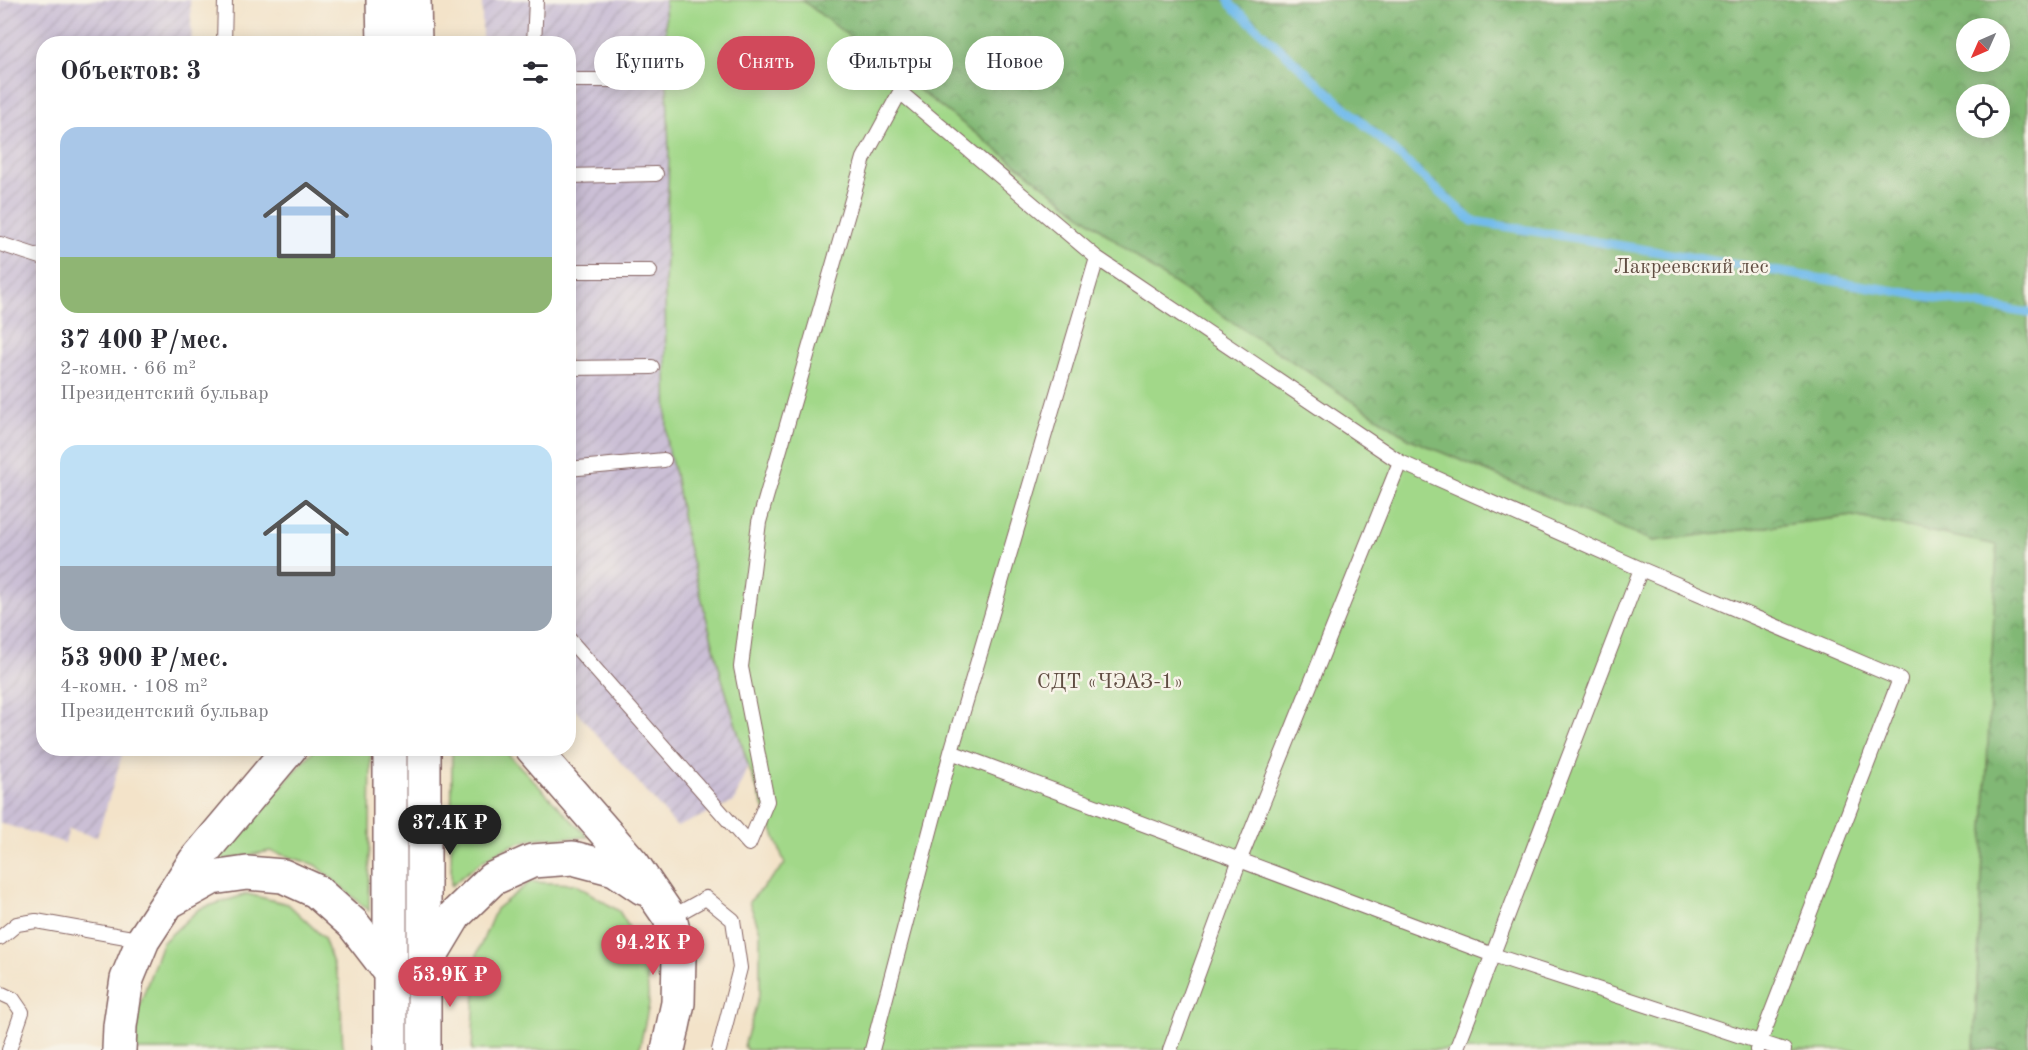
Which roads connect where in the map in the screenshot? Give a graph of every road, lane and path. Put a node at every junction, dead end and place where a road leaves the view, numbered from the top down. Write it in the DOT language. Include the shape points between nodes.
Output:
graph roads {
  1 [pos="225,0"];
  2 [pos="383,0"];
  3 [pos="414,0"];
  4 [pos="536,0"];
  5 [pos="224,36"];
  6 [pos="384,36"];
  7 [pos="415,36"];
  8 [pos="534,36"];
  9 [pos="576,80"];
  10 [pos="594,80"];
  11 [pos="656,174"];
  12 [pos="576,176"];
  13 [pos="0,244"];
  14 [pos="36,255"];
  15 [pos="1097,258"];
  16 [pos="576,271"];
  17 [pos="650,272"];
  18 [pos="652,367"];
  19 [pos="576,368"];
  20 [pos="664,460"];
  21 [pos="1400,462"];
  22 [pos="576,468"];
  23 [pos="1641,569"];
  24 [pos="576,647"];
  25 [pos="951,752"];
  26 [pos="283,756"];
  27 [pos="390,756"];
  28 [pos="424,756"];
  29 [pos="539,756"];
  30 [pos="1240,859"];
  31 [pos="168,902"];
  32 [pos="664,908"];
  33 [pos="0,938"];
  34 [pos="143,940"];
  35 [pos="1493,955"];
  36 [pos="425,965"];
  37 [pos="390,972"];
  38 [pos="0,993"];
  39 [pos="1759,1046"];
  40 [pos="9,1050"];
  41 [pos="119,1050"];
  42 [pos="390,1050"];
  43 [pos="424,1050"];
  44 [pos="668,1050"];
  45 [pos="719,1050"];
  46 [pos="872,1050"];
  47 [pos="1170,1050"];
  48 [pos="1456,1050"];
  49 [pos="1784,1050"];
  1 -- 5 [label="lane"];
  2 -- 6 [label="main road"];
  3 -- 7 [label="main road"];
  4 -- 8 [label="lane"];
  9 -- 10 [label="lane"];
  11 -- 12 [label="lane"];
  13 -- 14 [label="lane"];
  15 -- 21 [label="lane"];
  15 -- 24 [label="lane" via="900,92 864,158 759,522 741,668 767,801 749,844"];
  15 -- 25 [label="lane"];
  16 -- 17 [label="lane"];
  18 -- 19 [label="lane"];
  20 -- 22 [label="lane"];
  21 -- 23 [label="lane"];
  21 -- 30 [label="lane"];
  23 -- 35 [label="lane"];
  23 -- 39 [label="lane" via="1900,679"];
  25 -- 30 [label="lane"];
  25 -- 46 [label="lane"];
  26 -- 31 [label="main road" via="195,861"];
  27 -- 37 [label="main road"];
  28 -- 36 [label="main road"];
  29 -- 32 [label="main road" via="633,864"];
  30 -- 35 [label="lane"];
  30 -- 47 [label="lane"];
  31 -- 34 [label="main road"];
  31 -- 37 [label="main road" via="212,878 247,873 283,876 316,891 353,924"];
  32 -- 36 [label="main road" via="615,869 573,858 532,861 492,879 455,915"];
  32 -- 44 [label="main road" via="679,955 678,1003"];
  32 -- 45 [label="lane" via="706,898 733,920 740,968"];
  33 -- 34 [label="lane" via="17,924 36,921"];
  34 -- 41 [label="main road" via="127,980"];
  35 -- 39 [label="lane"];
  35 -- 48 [label="lane"];
  36 -- 43 [label="main road"];
  37 -- 42 [label="main road"];
  38 -- 40 [label="lane" via="13,999 22,1012"];
  39 -- 49 [label="lane"];
}
